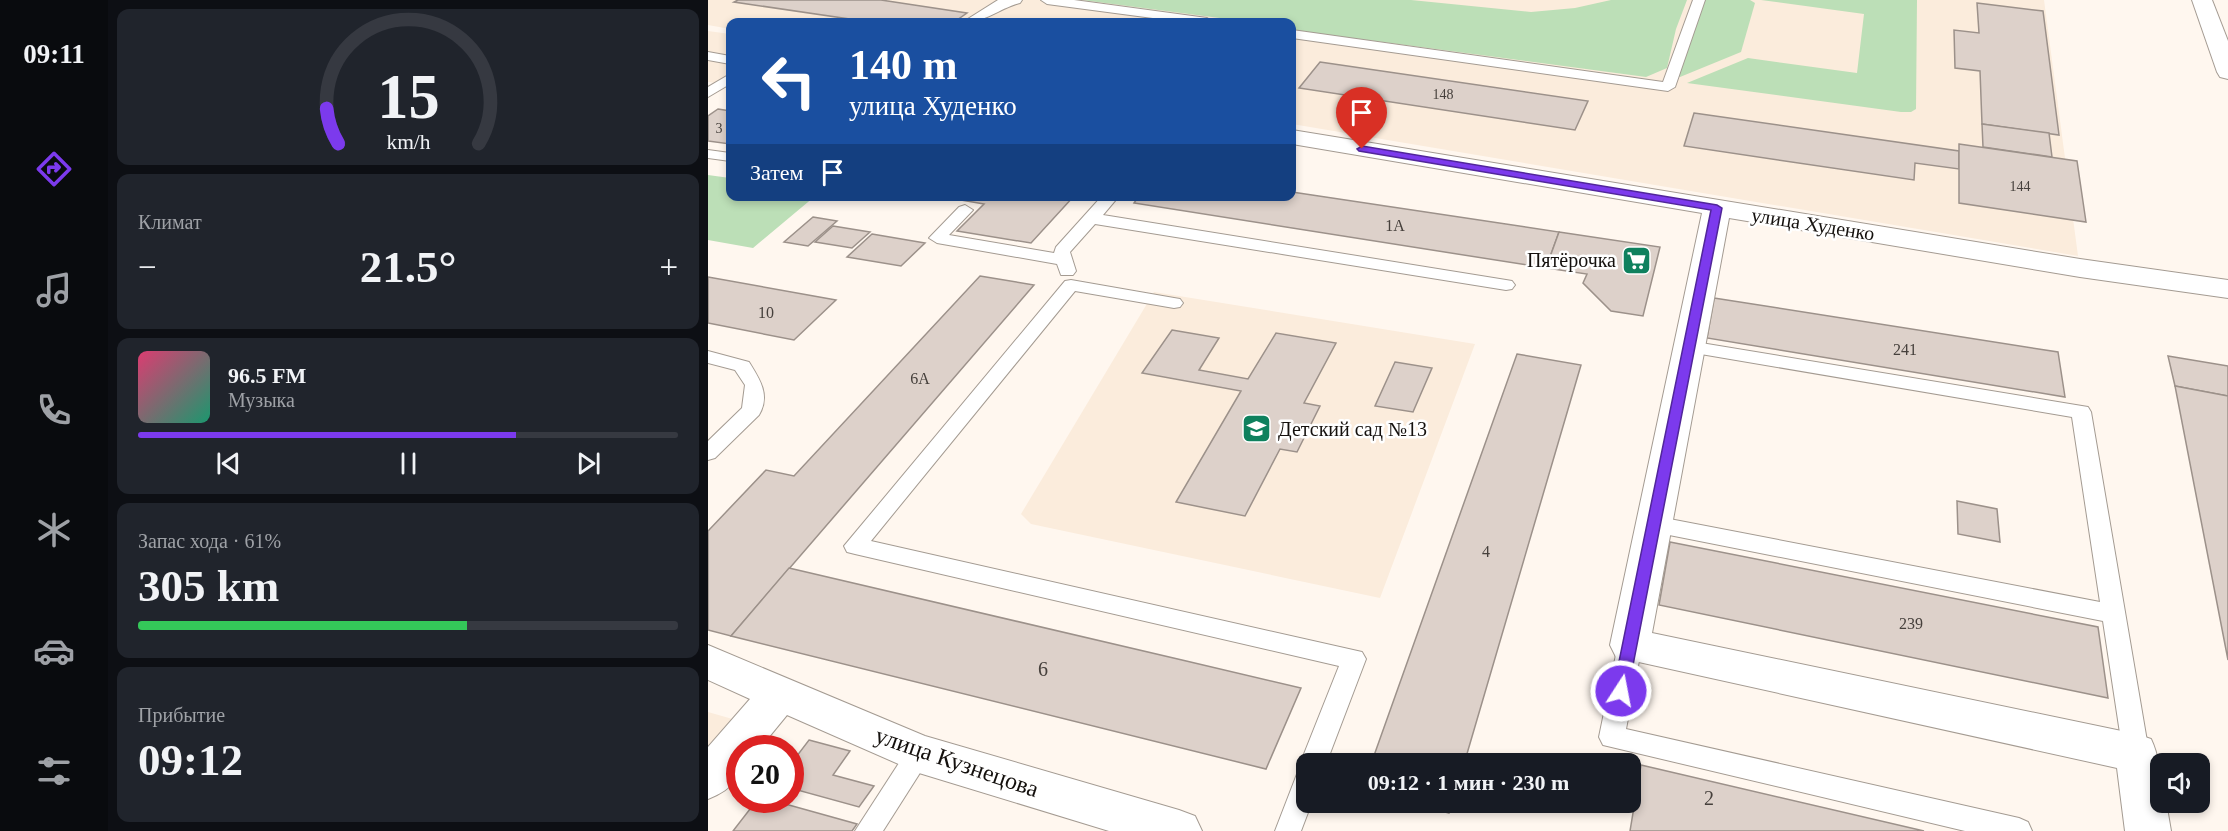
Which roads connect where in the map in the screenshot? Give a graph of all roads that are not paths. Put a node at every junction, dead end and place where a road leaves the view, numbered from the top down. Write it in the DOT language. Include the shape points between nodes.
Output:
graph roads {
  1 [pos="1016,0"];
  2 [pos="1047,0"];
  3 [pos="1699,0"];
  4 [pos="2202,0"];
  5 [pos="976,18"];
  6 [pos="1179,18"];
  7 [pos="1296,35"];
  8 [pos="708,56"];
  9 [pos="726,59"];
  10 [pos="2228,72"];
  11 [pos="726,81"];
  12 [pos="708,93"];
  13 [pos="1296,138"];
  14 [pos="708,154"];
  15 [pos="726,156"];
  16 [pos="1106,201"];
  17 [pos="1717,208"];
  18 [pos="965,210"];
  19 [pos="1091,218"];
  20 [pos="1065,260"];
  21 [pos="1071,285"];
  22 [pos="1506,285"];
  23 [pos="2228,289"];
  24 [pos="1174,303"];
  25 [pos="1689,347"];
  26 [pos="708,357"];
  27 [pos="708,453"];
  28 [pos="1654,524"];
  29 [pos="2114,614"];
  30 [pos="1630,645"];
  31 [pos="708,662"];
  32 [pos="780,693"];
  33 [pos="1317,753"];
  34 [pos="2136,753"];
  35 [pos="919,754"];
  36 [pos="708,779"];
  37 [pos="1296,808"];
  38 [pos="868,831"];
  39 [pos="1179,831"];
  40 [pos="1287,831"];
  41 [pos="2019,831"];
  42 [pos="2148,831"];
  1 -- 5 [label="lane" via="1002,3"];
  2 -- 6 [label="lane"];
  3 -- 7 [label="lane" via="1668,87"];
  4 -- 10 [label="street"];
  8 -- 9 [label="lane"];
  11 -- 12 [label="lane"];
  13 -- 17 [label="street, улица Худенко"];
  14 -- 15 [label="lane"];
  16 -- 19 [label="lane"];
  17 -- 23 [label="street, улица Худенко"];
  17 -- 25 [label="street"];
  18 -- 20 [label="lane" via="937,238"];
  19 -- 20 [label="lane" via="1062,251"];
  19 -- 22 [label="lane"];
  20 -- 21 [label="lane"];
  21 -- 24 [label="lane"];
  21 -- 33 [label="lane" via="855,546 1354,659"];
  25 -- 28 [label="street"];
  25 -- 29 [label="lane" via="2081,412"];
  26 -- 27 [label="lane" via="742,366 754,385 752,410"];
  28 -- 29 [label="lane"];
  28 -- 30 [label="street"];
  29 -- 34 [label="lane"];
  30 -- 34 [label="street"];
  30 -- 41 [label="lane" via="1612,738"];
  31 -- 32 [label="street, улица Кузнецова"];
  32 -- 35 [label="street, улица Кузнецова"];
  32 -- 36 [label="street"];
  34 -- 42 [label="street"];
  35 -- 38 [label="lane"];
  35 -- 39 [label="street, улица Кузнецова"];
  37 -- 40 [label="lane"];
}
